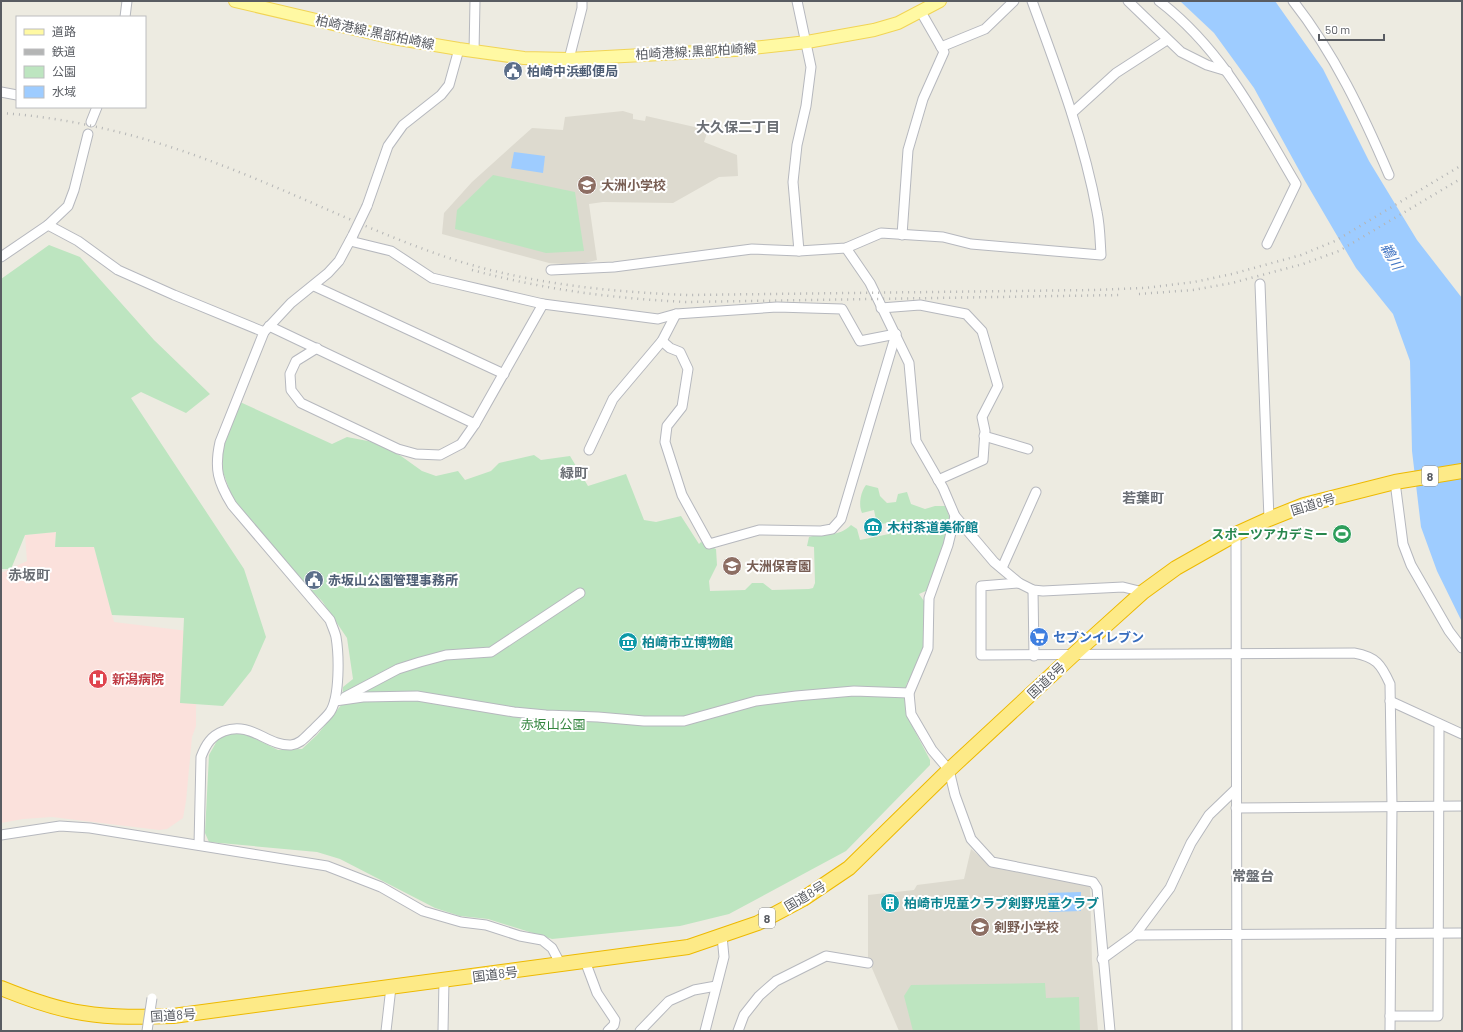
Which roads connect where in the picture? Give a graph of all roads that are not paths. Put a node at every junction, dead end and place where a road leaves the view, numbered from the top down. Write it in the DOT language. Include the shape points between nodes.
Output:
graph roads {
  1 [pos="127,1"];
  2 [pos="238,1"];
  3 [pos="474,1"];
  4 [pos="582,1"];
  5 [pos="797,1"];
  6 [pos="940,1"];
  7 [pos="1014,1"];
  8 [pos="1128,1"];
  9 [pos="1293,1"];
  10 [pos="1033,2"];
  11 [pos="1164,2"];
  12 [pos="921,12"];
  13 [pos="125,16"];
  14 [pos="1166,40"];
  15 [pos="807,42"];
  16 [pos="941,47"];
  17 [pos="459,50"];
  18 [pos="474,52"];
  19 [pos="569,59"];
  20 [pos="1227,71"];
  21 [pos="1,92"];
  22 [pos="16,95"];
  23 [pos="96,108"];
  24 [pos="1072,113"];
  25 [pos="91,122"];
  26 [pos="88,134"];
  27 [pos="1389,175"];
  28 [pos="48,225"];
  29 [pos="902,235"];
  30 [pos="351,238"];
  31 [pos="1267,244"];
  32 [pos="846,248"];
  33 [pos="799,251"];
  34 [pos="1,256"];
  35 [pos="551,270"];
  36 [pos="1260,284"];
  37 [pos="314,286"];
  38 [pos="543,304"];
  39 [pos="881,308"];
  40 [pos="676,314"];
  41 [pos="266,329"];
  42 [pos="896,334"];
  43 [pos="662,341"];
  44 [pos="317,348"];
  45 [pos="504,374"];
  46 [pos="475,424"];
  47 [pos="984,436"];
  48 [pos="1028,449"];
  49 [pos="589,450"];
  50 [pos="1462,471"];
  51 [pos="938,480"];
  52 [pos="1396,482"];
  53 [pos="1036,492"];
  54 [pos="955,516"];
  55 [pos="1269,519"];
  56 [pos="1236,534"];
  57 [pos="1002,568"];
  58 [pos="1019,583"];
  59 [pos="1033,590"];
  60 [pos="1143,592"];
  61 [pos="580,593"];
  62 [pos="1462,648"];
  63 [pos="1235,652"];
  64 [pos="1034,656"];
  65 [pos="1072,656"];
  66 [pos="909,693"];
  67 [pos="335,701"];
  68 [pos="1390,701"];
  69 [pos="1439,724"];
  70 [pos="1462,734"];
  71 [pos="949,770"];
  72 [pos="1236,789"];
  73 [pos="1392,806"];
  74 [pos="1440,806"];
  75 [pos="1462,806"];
  76 [pos="1236,808"];
  77 [pos="1,835"];
  78 [pos="199,845"];
  79 [pos="1391,932"];
  80 [pos="1440,933"];
  81 [pos="1462,933"];
  82 [pos="1135,935"];
  83 [pos="1236,935"];
  84 [pos="722,936"];
  85 [pos="1102,959"];
  86 [pos="585,961"];
  87 [pos="868,963"];
  88 [pos="561,966"];
  89 [pos="444,980"];
  90 [pos="716,986"];
  91 [pos="391,987"];
  92 [pos="1,988"];
  93 [pos="152,998"];
  94 [pos="1390,1016"];
  95 [pos="147,1031"];
  96 [pos="386,1031"];
  97 [pos="443,1031"];
  98 [pos="608,1031"];
  99 [pos="640,1031"];
  100 [pos="705,1031"];
  101 [pos="738,1031"];
  102 [pos="1110,1031"];
  103 [pos="1236,1031"];
  104 [pos="1390,1031"];
  1 -- 13 [label="street"];
  2 -- 17 [label="main road, 柏崎港線;黒部柏崎線" via="392,38"];
  3 -- 18 [label="street"];
  4 -- 19 [label="street"];
  5 -- 15 [label="street"];
  6 -- 12 [label="main road, 柏崎港線;黒部柏崎線"];
  7 -- 16 [label="street" via="985,29"];
  8 -- 14 [label="street"];
  9 -- 27 [label="street" via="1331,56 1367,125"];
  10 -- 24 [label="street"];
  11 -- 20 [label="street" via="1206,45"];
  12 -- 15 [label="main road, 柏崎港線;黒部柏崎線" via="898,23 874,30"];
  12 -- 16 [label="street"];
  14 -- 20 [label="street" via="1181,52 1207,65"];
  14 -- 24 [label="street" via="1116,74"];
  15 -- 19 [label="main road, 柏崎港線;黒部柏崎線" via="735,50"];
  15 -- 33 [label="street" via="811,67 793,182"];
  16 -- 29 [label="street" via="944,52 923,99 908,150"];
  17 -- 18 [label="main road, 柏崎港線;黒部柏崎線"];
  17 -- 30 [label="street, bridge" via="449,85 403,125 388,146"];
  18 -- 19 [label="main road, 柏崎港線;黒部柏崎線" via="524,58"];
  20 -- 31 [label="street" via="1296,184"];
  21 -- 22 [label="street"];
  23 -- 25 [label="street"];
  24 -- 29 [label="street" via="1098,213 1101,254 971,244 943,237"];
  26 -- 28 [label="street" via="68,206"];
  28 -- 34 [label="street"];
  28 -- 41 [label="street" via="78,241 118,270 174,296"];
  29 -- 32 [label="street" via="881,233"];
  30 -- 37 [label="street" via="339,261"];
  30 -- 38 [label="street" via="391,251 432,278"];
  32 -- 33 [label="street"];
  32 -- 39 [label="street" via="870,283"];
  33 -- 35 [label="street" via="752,248 614,267"];
  36 -- 55 [label="street"];
  37 -- 41 [label="street" via="291,303"];
  37 -- 45 [label="street"];
  38 -- 40 [label="street" via="658,319"];
  38 -- 45 [label="street"];
  39 -- 42 [label="street"];
  39 -- 47 [label="street" via="920,305 966,314 982,330 998,386 982,417"];
  40 -- 42 [label="street" via="777,307 842,309 860,341"];
  40 -- 43 [label="street"];
  41 -- 44 [label="street"];
  41 -- 67 [label="street" via="220,442 216,459 217,473 223,490 244,521 330,620 336,637"];
  42 -- 43 [label="street" via="841,519 832,529 759,530 709,544 682,495 665,442 667,426 682,407 688,369 680,352"];
  42 -- 51 [label="street" via="909,363 916,441"];
  43 -- 49 [label="street" via="613,399"];
  44 -- 46 [label="street"];
  44 -- 46 [label="street" via="296,361 290,374 291,390 301,403 398,449 416,454 440,456 461,444"];
  45 -- 46 [label="street"];
  47 -- 48 [label="street"];
  47 -- 51 [label="street" via="983,460"];
  50 -- 52 [label="highway, 国道8号 / 8"];
  51 -- 54 [label="street"];
  52 -- 55 [label="highway, 国道8号 / 8" via="1304,505"];
  52 -- 62 [label="street" via="1402,544 1445,625"];
  53 -- 57 [label="street"];
  54 -- 57 [label="street"];
  54 -- 66 [label="street" via="948,545 929,598 928,648"];
  55 -- 56 [label="highway, 国道8号 / 8"];
  56 -- 60 [label="highway, 国道8号 / 8" via="1176,568"];
  56 -- 63 [label="street"];
  57 -- 58 [label="street"];
  58 -- 59 [label="street"];
  58 -- 64 [label="street" via="981,586 981,655"];
  59 -- 60 [label="street" via="1123,587"];
  59 -- 64 [label="street"];
  60 -- 65 [label="highway, 国道8号 / 8"];
  61 -- 67 [label="street" via="491,652 446,655 420,662 398,669"];
  63 -- 65 [label="street"];
  63 -- 68 [label="street" via="1367,655 1383,668 1390,684"];
  63 -- 72 [label="street"];
  64 -- 65 [label="street"];
  65 -- 71 [label="highway, 国道8号 / 8"];
  66 -- 67 [label="street" via="854,691 796,696 756,701 684,721 540,714 417,696 363,697"];
  66 -- 71 [label="street" via="910,714 932,750"];
  67 -- 78 [label="street" via="329,712 302,741 290,745 235,727 217,734 206,744 201,756"];
  68 -- 69 [label="street"];
  68 -- 73 [label="street"];
  69 -- 70 [label="street"];
  69 -- 74 [label="street"];
  71 -- 84 [label="highway, 国道8号 / 8" via="849,868 758,923"];
  71 -- 85 [label="street" via="971,839 992,862 1093,882 1097,888"];
  72 -- 76 [label="street"];
  72 -- 82 [label="street" via="1209,815 1191,843 1170,888"];
  73 -- 74 [label="street"];
  73 -- 76 [label="street"];
  73 -- 79 [label="street"];
  74 -- 75 [label="street"];
  74 -- 80 [label="street"];
  76 -- 83 [label="street"];
  77 -- 78 [label="street" via="60,826 90,828"];
  78 -- 88 [label="street" via="334,868 381,887 423,911 542,940 552,948"];
  79 -- 80 [label="street"];
  79 -- 83 [label="street"];
  79 -- 94 [label="street"];
  80 -- 81 [label="street"];
  80 -- 94 [label="street" via="1438,1016"];
  82 -- 83 [label="street"];
  82 -- 85 [label="street"];
  83 -- 103 [label="street"];
  84 -- 86 [label="highway, 国道8号 / 8" via="688,947"];
  84 -- 90 [label="street" via="724,957"];
  85 -- 102 [label="street"];
  86 -- 88 [label="highway, 国道8号 / 8"];
  86 -- 98 [label="street" via="597,993 615,1020 614,1026"];
  87 -- 101 [label="street" via="826,956 776,981 759,996 744,1015"];
  88 -- 89 [label="highway, 国道8号 / 8"];
  89 -- 91 [label="highway, 国道8号 / 8"];
  89 -- 97 [label="street"];
  90 -- 99 [label="street" via="694,990 669,1001"];
  90 -- 100 [label="street"];
  91 -- 92 [label="highway, 国道8号 / 8" via="173,1016 128,1017 84,1014 33,1002"];
  91 -- 96 [label="street"];
  93 -- 95 [label="street, bridge"];
  94 -- 104 [label="street"];
}
